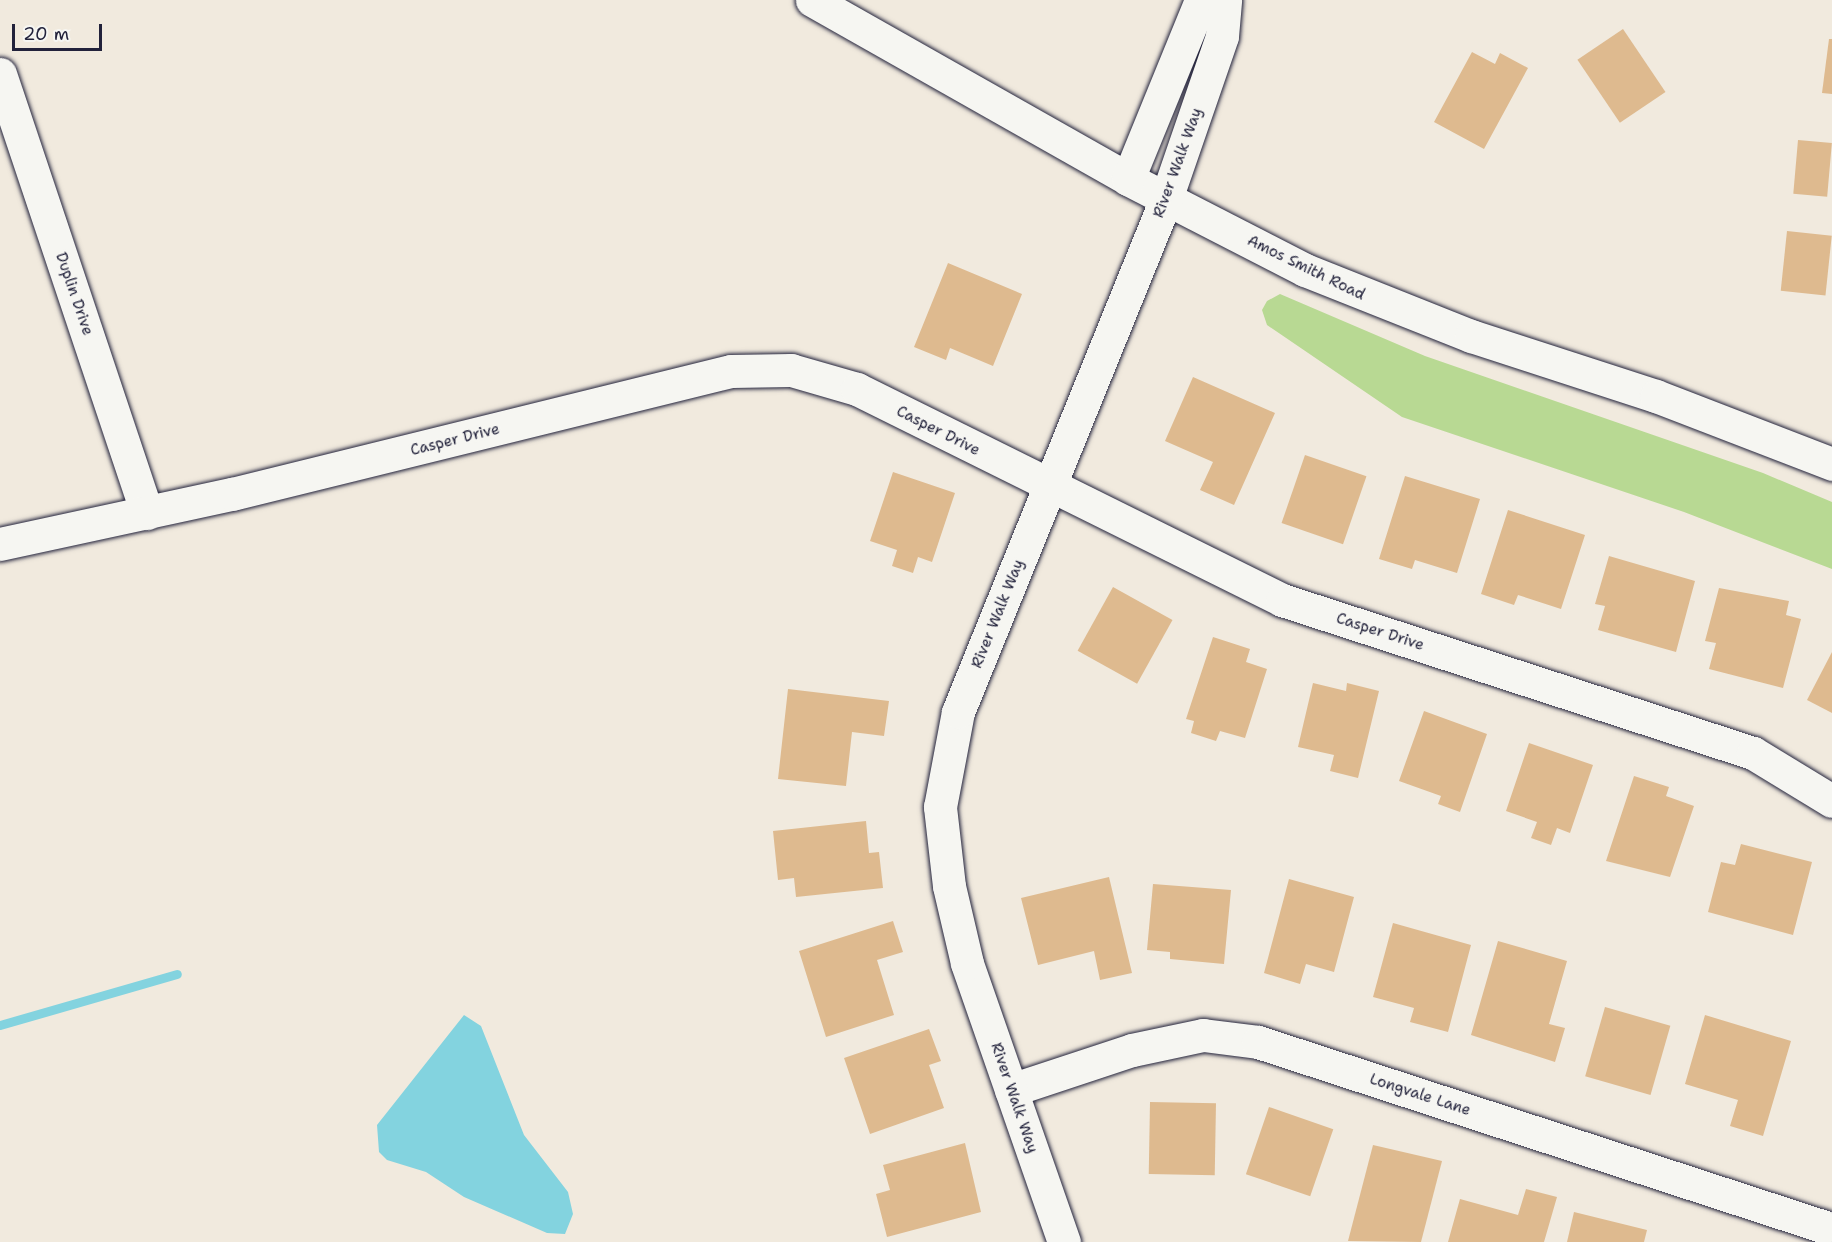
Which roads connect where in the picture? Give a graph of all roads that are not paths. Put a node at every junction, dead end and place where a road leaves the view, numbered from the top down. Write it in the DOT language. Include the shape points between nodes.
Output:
graph roads {
  1 [pos="812,0"];
  2 [pos="1201,0"];
  3 [pos="1225,0"];
  4 [pos="2,85"];
  5 [pos="1128,178"];
  6 [pos="1167,199"];
  7 [pos="1832,464"];
  8 [pos="1049,488"];
  9 [pos="147,513"];
  10 [pos="0,544"];
  11 [pos="1832,801"];
  12 [pos="1011,1090"];
  13 [pos="1826,1225"];
  14 [pos="1064,1242"];
  1 -- 5 [label="street, Amos Smith Road"];
  2 -- 5 [label="street"];
  3 -- 6 [label="street, River Walk Way" via="1222,36"];
  4 -- 9 [label="street, Duplin Drive"];
  5 -- 6 [label="street, Amos Smith Road"];
  6 -- 7 [label="street, Amos Smith Road" via="1374,301 1656,396"];
  6 -- 8 [label="street, River Walk Way"];
  8 -- 9 [label="street, Casper Drive" via="857,389 791,370 731,371"];
  8 -- 11 [label="street, Casper Drive" via="1282,600 1753,753"];
  8 -- 12 [label="street, River Walk Way" via="958,711 940,807 949,886 967,963"];
  9 -- 10 [label="street, Casper Drive"];
  12 -- 13 [label="street, Longvale Lane" via="1132,1050 1193,1037 1258,1042"];
  12 -- 14 [label="street, River Walk Way"];
}
